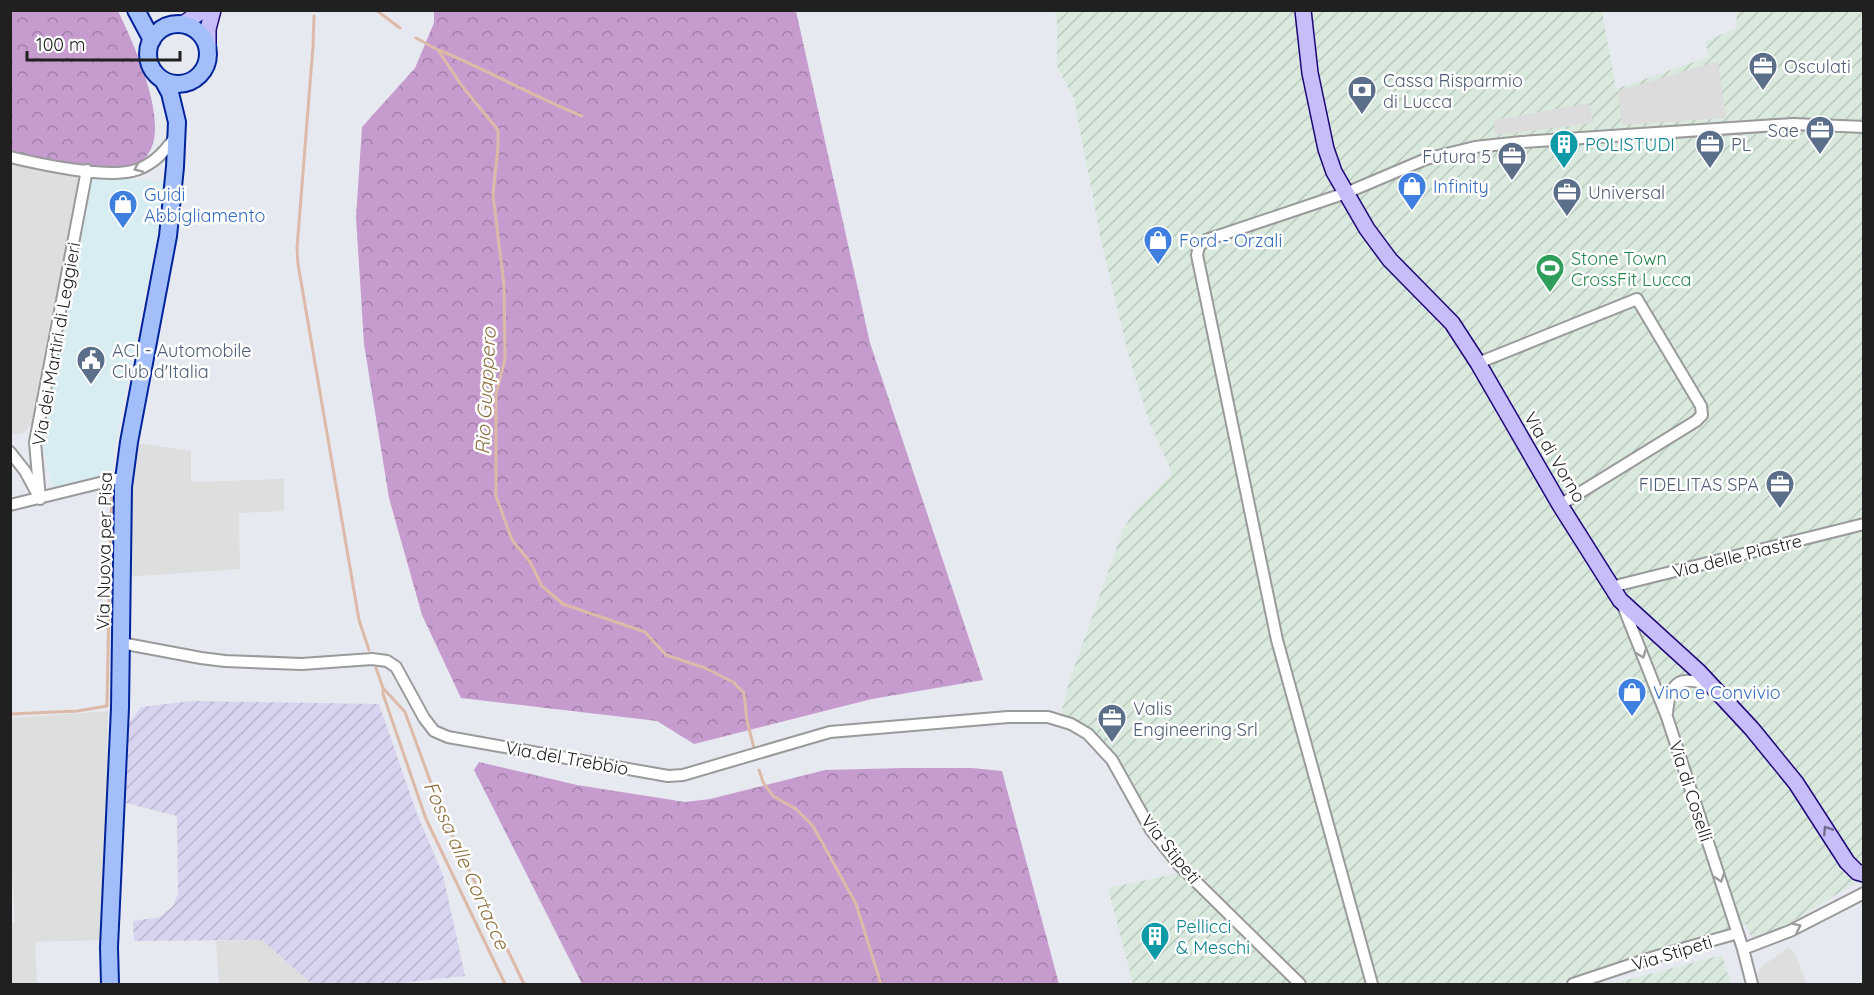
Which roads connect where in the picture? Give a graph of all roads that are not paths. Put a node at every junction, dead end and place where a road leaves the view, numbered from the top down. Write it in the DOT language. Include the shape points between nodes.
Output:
graph roads {
  1 [pos="136,10"];
  2 [pos="144,10"];
  3 [pos="203,10"];
  4 [pos="213,10"];
  5 [pos="1303,10"];
  6 [pos="178,24"];
  7 [pos="152,40"];
  8 [pos="208,47"];
  9 [pos="195,79"];
  10 [pos="163,80"];
  11 [pos="1863,127"];
  12 [pos="177,128"];
  13 [pos="10,157"];
  14 [pos="87,171"];
  15 [pos="1346,193"];
  16 [pos="1478,363"];
  17 [pos="10,452"];
  18 [pos="124,477"];
  19 [pos="40,499"];
  20 [pos="10,505"];
  21 [pos="1560,505"];
  22 [pos="1863,525"];
  23 [pos="1611,586"];
  24 [pos="1620,600"];
  25 [pos="122,643"];
  26 [pos="1710,685"];
  27 [pos="1048,717"];
  28 [pos="1667,717"];
  29 [pos="1863,874"];
  30 [pos="1863,893"];
  31 [pos="1738,933"];
  32 [pos="1743,949"];
  33 [pos="110,984"];
  34 [pos="1299,984"];
  35 [pos="1372,984"];
  36 [pos="1573,984"];
  37 [pos="1752,984"];
  1 -- 7 [label="main road"];
  2 -- 6 [label="main road"];
  3 -- 6 [label="street"];
  4 -- 8 [label="street"];
  5 -- 15 [label="street, Via di Vorno" via="1310,73 1326,149"];
  6 -- 7 [label="main road" via="161,29"];
  6 -- 8 [label="main road" via="191,26"];
  7 -- 10 [label="main road" via="150,64"];
  8 -- 9 [label="main road" via="206,65"];
  9 -- 10 [label="main road" via="179,84"];
  9 -- 12 [label="main road" via="184,99"];
  10 -- 12 [label="main road" via="170,93"];
  11 -- 15 [label="street" via="1793,124 1475,147 1426,159"];
  12 -- 14 [label="street, one-way" via="167,148 142,168 121,173"];
  12 -- 18 [label="main road, Via Nuova per Pisa" via="168,236"];
  13 -- 14 [label="street"];
  14 -- 19 [label="street, Via dei Martiri di Leggieri" via="35,442"];
  15 -- 16 [label="street, Via di Vorno" via="1390,260 1452,323"];
  15 -- 35 [label="street" via="1206,240 1197,255 1277,640"];
  16 -- 21 [label="street, Via di Vorno"];
  16 -- 21 [label="street" via="1637,299 1701,406 1702,415 1696,421"];
  17 -- 19 [label="street, Via dei Martiri di Leggieri"];
  18 -- 19 [label="street"];
  18 -- 25 [label="main road, Via Nuova per Pisa"];
  19 -- 20 [label="street"];
  21 -- 23 [label="street, Via di Vorno"];
  22 -- 23 [label="street, Via delle Piastre"];
  23 -- 24 [label="street, Via di Vorno"];
  24 -- 26 [label="street, Via di Vorno"];
  24 -- 28 [label="street, Via di Coselli, one-way"];
  25 -- 27 [label="street, Via del Trebbio" via="225,661 387,661 396,667 434,731 668,776 830,732"];
  25 -- 33 [label="main road, Via Nuova per Pisa"];
  26 -- 28 [label="street" via="1685,680 1675,686 1669,696"];
  29 -- 26 [label="street, Via di Vorno, one-way" via="1847,862 1796,783"];
  27 -- 34 [label="street, Via Stipeti" via="1071,724 1103,748 1151,830 1179,864"];
  28 -- 31 [label="street, Via di Coselli, one-way"];
  32 -- 30 [label="street, one-way" via="1790,931"];
  31 -- 32 [label="street, Via di Coselli"];
  31 -- 36 [label="street, Via Stipeti"];
  32 -- 37 [label="street, Via di Coselli"];
}
